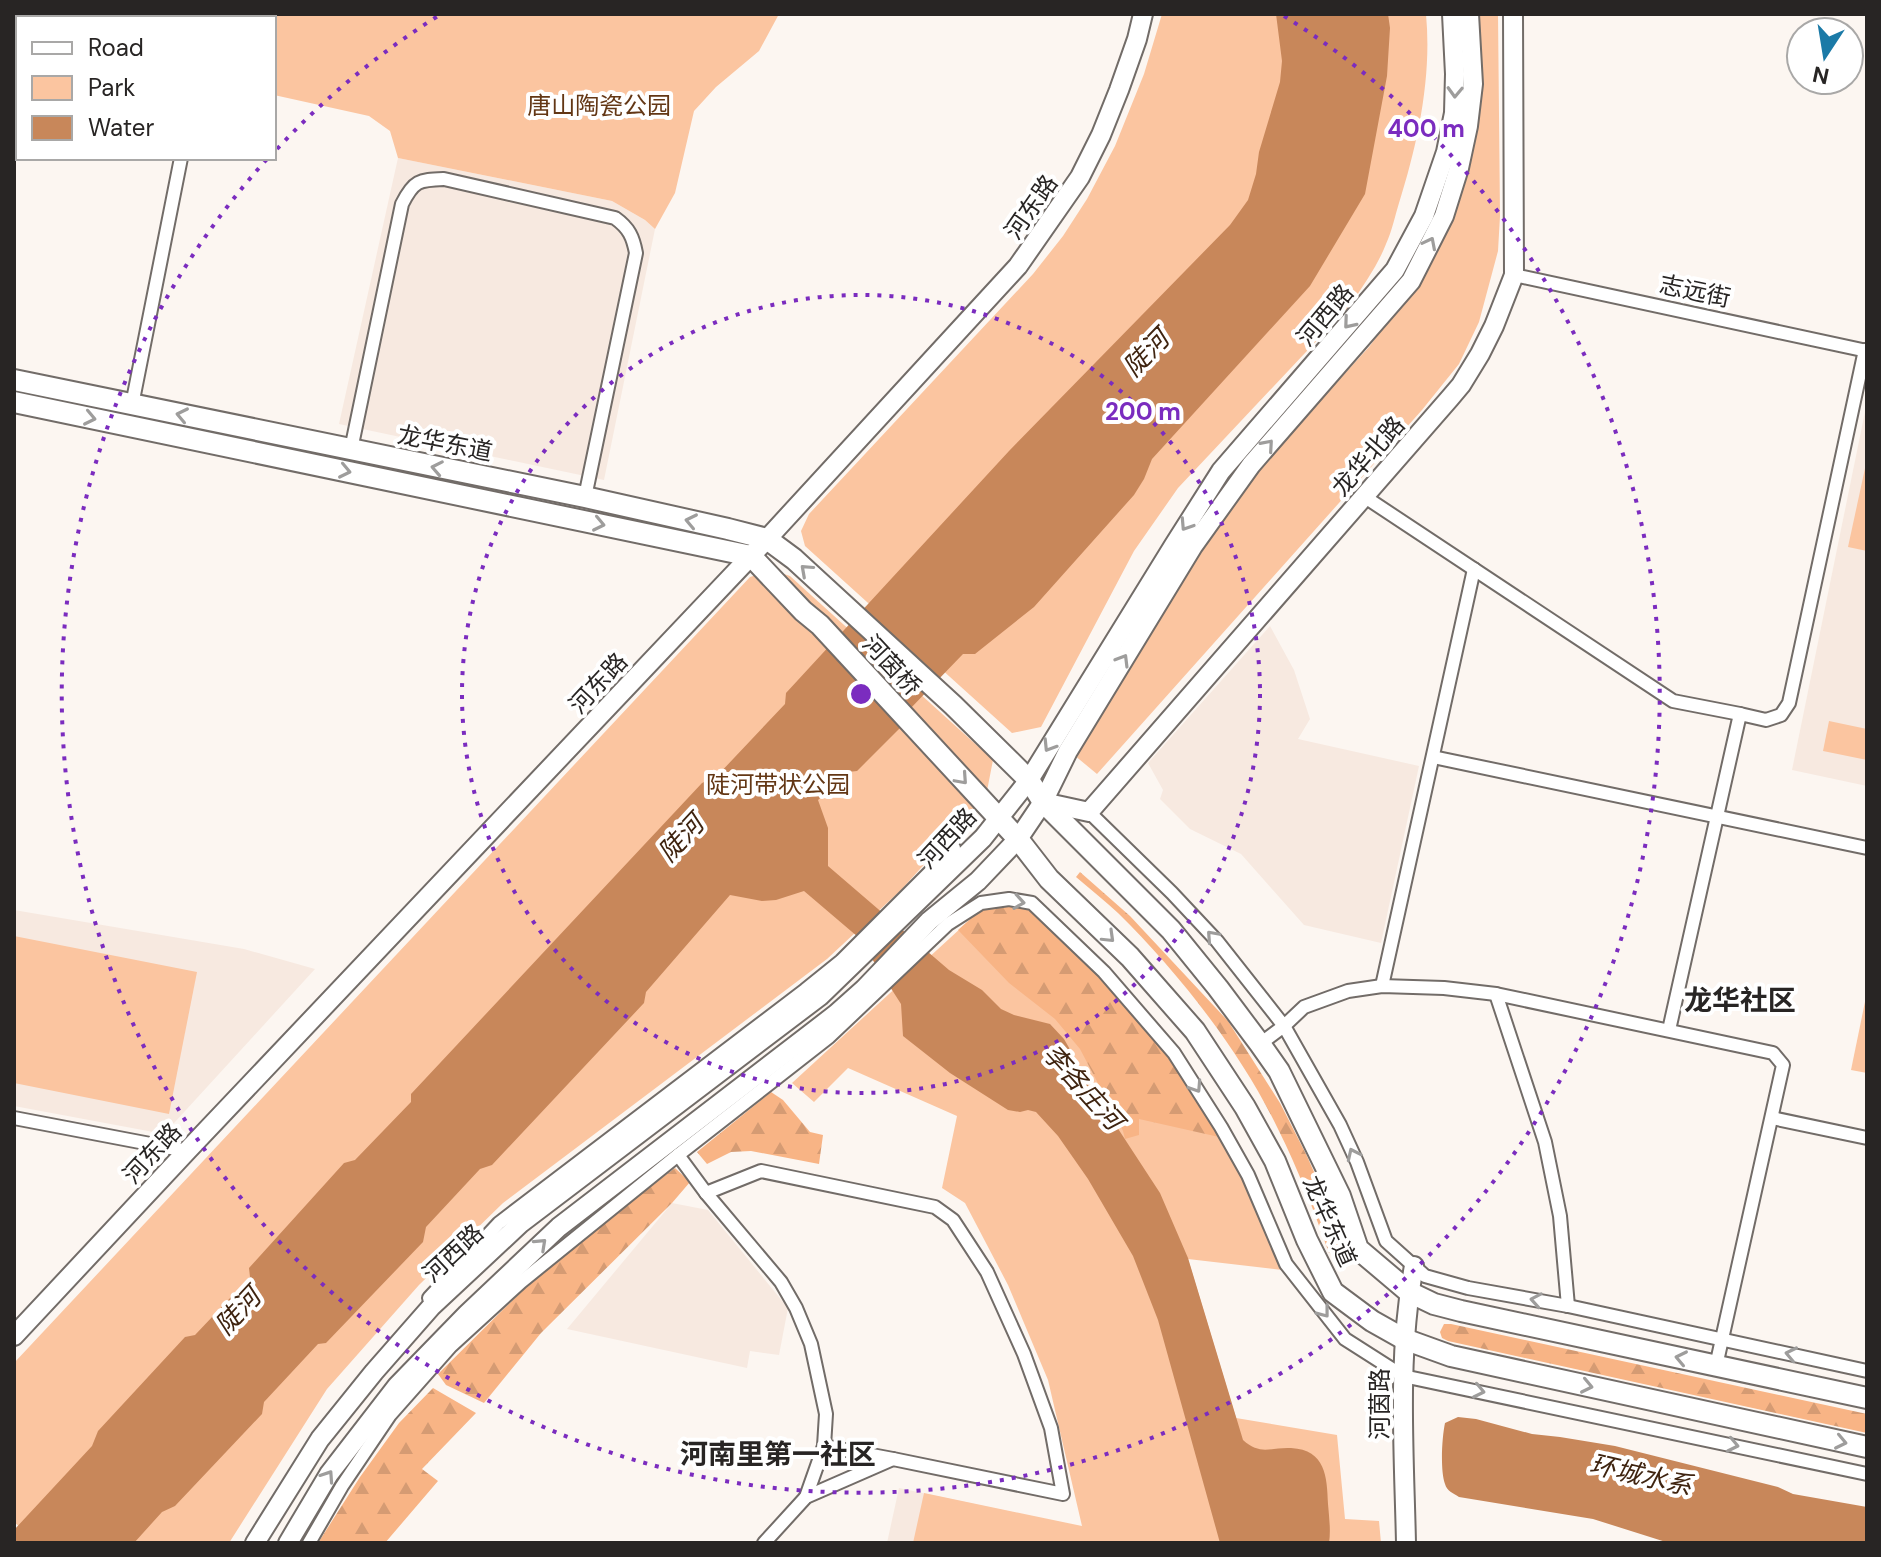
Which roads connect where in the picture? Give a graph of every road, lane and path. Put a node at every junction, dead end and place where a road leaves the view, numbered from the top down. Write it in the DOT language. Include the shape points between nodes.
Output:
graph roads {
  1 [pos="1143,14"];
  2 [pos="1452,14"];
  3 [pos="1469,14"];
  4 [pos="1513,14"];
  5 [pos="181,160"];
  6 [pos="1514,275"];
  7 [pos="1866,350"];
  8 [pos="14,380"];
  9 [pos="14,402"];
  10 [pos="132,405"];
  11 [pos="353,451"];
  12 [pos="585,497"];
  13 [pos="1365,497"];
  14 [pos="767,539"];
  15 [pos="751,556"];
  16 [pos="1474,569"];
  17 [pos="843,604"];
  18 [pos="953,705"];
  19 [pos="1740,714"];
  20 [pos="926,739"];
  21 [pos="1433,757"];
  22 [pos="1029,780"];
  23 [pos="1043,802"];
  24 [pos="1089,812"];
  25 [pos="1717,817"];
  26 [pos="998,819"];
  27 [pos="1018,839"];
  28 [pos="954,848"];
  29 [pos="1867,848"];
  30 [pos="907,904"];
  31 [pos="939,923"];
  32 [pos="845,964"];
  33 [pos="1382,986"];
  34 [pos="871,990"];
  35 [pos="1496,994"];
  36 [pos="1284,1026"];
  37 [pos="1669,1030"];
  38 [pos="1260,1044"];
  39 [pos="14,1118"];
  40 [pos="1772,1118"];
  41 [pos="1867,1138"];
  42 [pos="187,1151"];
  43 [pos="678,1155"];
  44 [pos="706,1193"];
  45 [pos="1414,1266"];
  46 [pos="1409,1292"];
  47 [pos="1568,1306"];
  48 [pos="14,1336"];
  49 [pos="1404,1339"];
  50 [pos="1722,1340"];
  51 [pos="1716,1366"];
  52 [pos="1867,1371"];
  53 [pos="1403,1376"];
  54 [pos="1867,1398"];
  55 [pos="824,1446"];
  56 [pos="1867,1447"];
  57 [pos="893,1459"];
  58 [pos="1867,1474"];
  59 [pos="806,1497"];
  60 [pos="245,1543"];
  61 [pos="255,1543"];
  62 [pos="288,1543"];
  63 [pos="309,1543"];
  64 [pos="764,1543"];
  65 [pos="1406,1543"];
  1 -- 14 [label="main road, 河东路" via="1101,135 1045,229 1008,278"];
  2 -- 22 [label="main road, 河西路, one-way" via="1454,113 1446,152 1424,216 1395,270 1221,471"];
  23 -- 3 [label="main road, 河西路, one-way" via="1068,751 1193,546 1251,465 1411,281 1444,216 1459,168 1473,84"];
  4 -- 6 [label="main road, 龙华北路"];
  5 -- 10 [label="street"];
  6 -- 7 [label="street, 志远街"];
  6 -- 13 [label="main road, 龙华北路" via="1494,326 1461,385"];
  7 -- 19 [label="street" via="1789,703 1781,715 1766,720"];
  8 -- 10 [label="main road, 龙华东道"];
  9 -- 15 [label="main road, 龙华东道, one-way"];
  11 -- 10 [label="main road, 龙华东道, one-way"];
  12 -- 11 [label="main road, 龙华东道, one-way"];
  11 -- 12 [label="street" via="402,204 410,187 421,180 444,179 615,218 633,240 636,253"];
  14 -- 12 [label="main road, 龙华东道, one-way"];
  13 -- 16 [label="street"];
  13 -- 24 [label="main road, 龙华北路"];
  14 -- 15 [label="main road, 河东路"];
  17 -- 14 [label="main road, 龙华东道, one-way"];
  15 -- 20 [label="main road, 河茵桥"];
  15 -- 42 [label="main road, 河东路"];
  16 -- 19 [label="street" via="1673,701"];
  16 -- 21 [label="street"];
  17 -- 18 [label="main road, 河茵桥"];
  18 -- 22 [label="main road, 龙华东道"];
  19 -- 25 [label="street"];
  20 -- 26 [label="main road, 龙华东道, one-way"];
  21 -- 25 [label="street"];
  21 -- 33 [label="street"];
  22 -- 23 [label="main road, 龙华东道"];
  22 -- 26 [label="main road, 河西路"];
  23 -- 24 [label="main road"];
  23 -- 27 [label="main road, 河西路"];
  23 -- 38 [label="main road, 龙华东道" via="1171,930"];
  36 -- 24 [label="street, one-way" via="1217,941"];
  25 -- 29 [label="street"];
  25 -- 37 [label="street"];
  26 -- 27 [label="main road, 龙华东道"];
  26 -- 30 [label="main road, 河西路"];
  27 -- 31 [label="main road, 河西路"];
  27 -- 49 [label="main road, 龙华东道, one-way" via="1049,879 1130,957 1195,1031 1275,1161 1333,1292"];
  28 -- 30 [label="street"];
  30 -- 32 [label="main road, 河西路"];
  31 -- 34 [label="main road, 河西路"];
  31 -- 53 [label="street, one-way" via="981,903 1032,903 1104,972 1174,1053 1221,1127 1286,1264 1345,1339"];
  32 -- 60 [label="street" via="499,1223 363,1371"];
  32 -- 61 [label="main road, 河西路" via="820,996 521,1223 431,1307 320,1439"];
  33 -- 35 [label="street"];
  33 -- 36 [label="street" via="1348,991 1304,1007"];
  34 -- 43 [label="street" via="829,1037"];
  62 -- 34 [label="main road, 河西路, one-way" via="329,1474 397,1386 467,1314 559,1227"];
  35 -- 37 [label="street"];
  35 -- 47 [label="street" via="1545,1142 1560,1216"];
  36 -- 38 [label="street"];
  45 -- 36 [label="street, one-way" via="1386,1241 1340,1125"];
  37 -- 40 [label="street" via="1773,1053 1783,1065"];
  38 -- 46 [label="main road, 龙华东道" via="1279,1071 1340,1196 1358,1249"];
  39 -- 42 [label="street"];
  40 -- 41 [label="street"];
  40 -- 50 [label="street"];
  42 -- 48 [label="main road, 河东路"];
  43 -- 44 [label="street"];
  43 -- 63 [label="street" via="451,1346 390,1415"];
  44 -- 55 [label="street" via="781,1282 796,1308 811,1344 826,1414"];
  44 -- 57 [label="street" via="761,1171 935,1207 953,1220 987,1272 1024,1354 1051,1428 1063,1494"];
  45 -- 46 [label="main road, 河茵路"];
  47 -- 45 [label="street, one-way" via="1468,1288 1425,1276"];
  46 -- 49 [label="main road, 河茵路"];
  51 -- 46 [label="main road, 龙华东道, one-way" via="1461,1311"];
  47 -- 50 [label="street"];
  49 -- 53 [label="main road, 河茵路"];
  49 -- 56 [label="main road, 龙华东道, one-way" via="1451,1356"];
  50 -- 51 [label="street"];
  52 -- 50 [label="street, one-way"];
  51 -- 54 [label="main road, 龙华东道"];
  53 -- 58 [label="street, one-way"];
  53 -- 65 [label="main road, 河茵路"];
  55 -- 57 [label="street"];
  55 -- 59 [label="street"];
  57 -- 59 [label="street"];
  59 -- 64 [label="street"];
}
